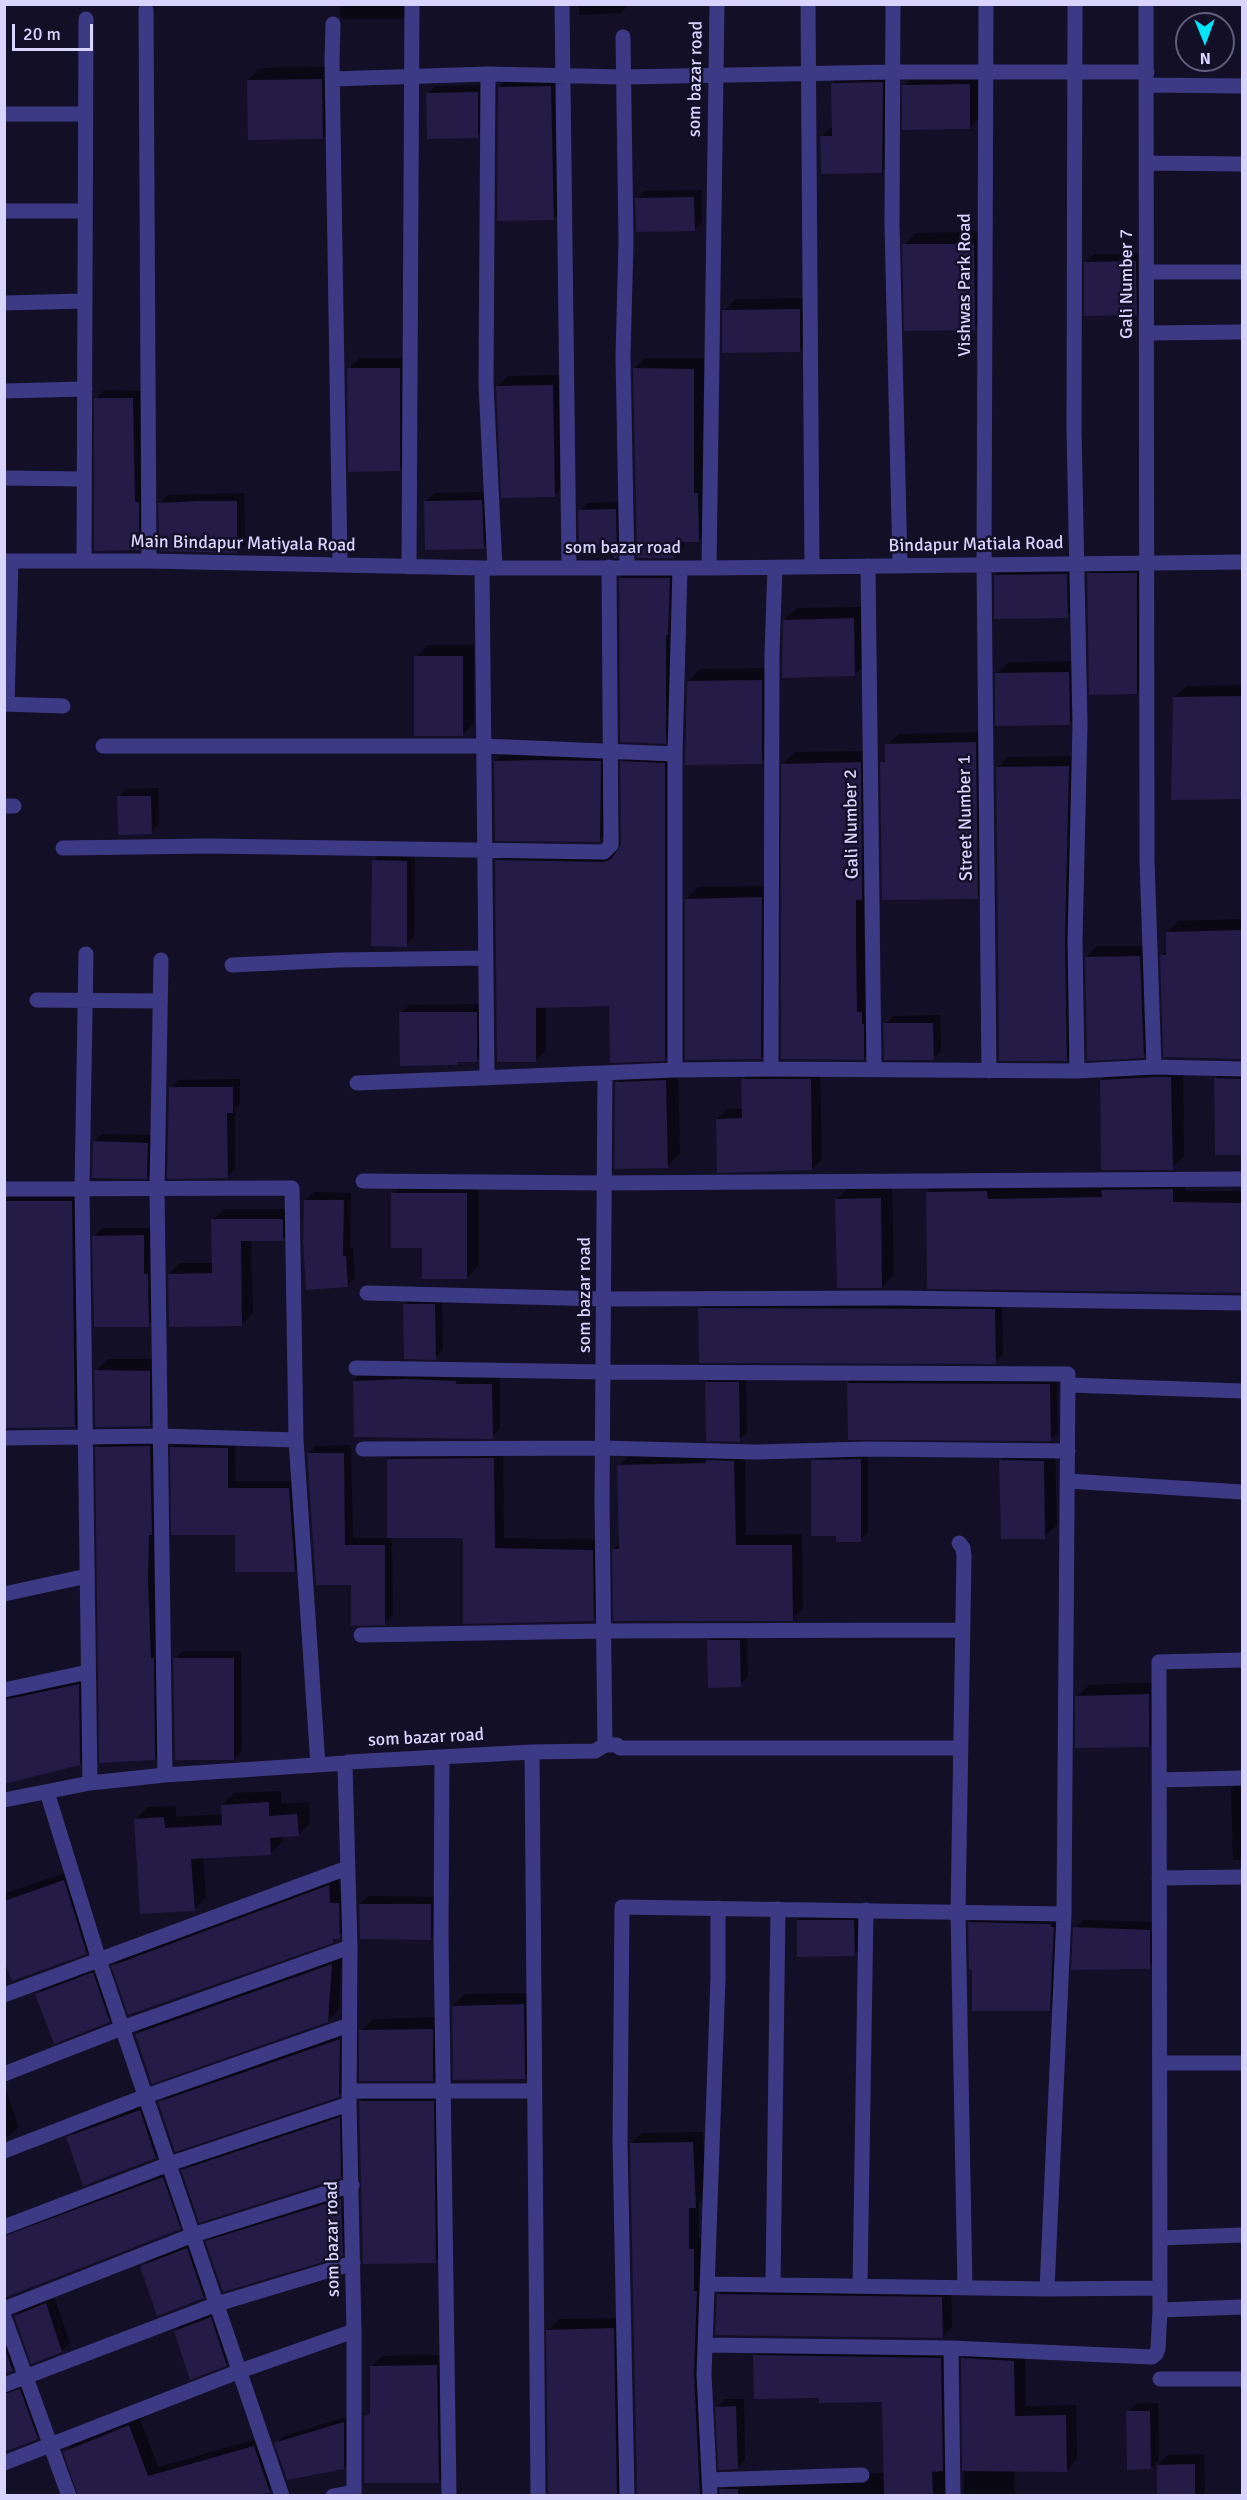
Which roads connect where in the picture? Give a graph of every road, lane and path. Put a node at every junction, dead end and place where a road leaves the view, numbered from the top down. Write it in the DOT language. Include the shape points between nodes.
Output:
graph roads {
  1 [pos="412,4"];
  2 [pos="562,4"];
  3 [pos="717,4"];
  4 [pos="808,4"];
  5 [pos="893,4"];
  6 [pos="986,4"];
  7 [pos="1076,4"];
  8 [pos="1146,4"];
  9 [pos="146,10"];
  10 [pos="86,19"];
  11 [pos="333,24"];
  12 [pos="623,37"];
  13 [pos="1076,71"];
  14 [pos="892,72"];
  15 [pos="986,73"];
  16 [pos="488,74"];
  17 [pos="716,74"];
  18 [pos="809,75"];
  19 [pos="412,76"];
  20 [pos="563,76"];
  21 [pos="623,77"];
  22 [pos="332,79"];
  23 [pos="1147,79"];
  24 [pos="1242,86"];
  25 [pos="4,114"];
  26 [pos="85,114"];
  27 [pos="1147,163"];
  28 [pos="1242,164"];
  29 [pos="4,211"];
  30 [pos="85,212"];
  31 [pos="1147,272"];
  32 [pos="1242,272"];
  33 [pos="85,301"];
  34 [pos="4,303"];
  35 [pos="1242,332"];
  36 [pos="1147,333"];
  37 [pos="85,389"];
  38 [pos="4,391"];
  39 [pos="4,478"];
  40 [pos="84,479"];
  41 [pos="8,561"];
  42 [pos="84,561"];
  43 [pos="149,561"];
  44 [pos="1242,562"];
  45 [pos="1147,563"];
  46 [pos="1076,564"];
  47 [pos="340,565"];
  48 [pos="984,565"];
  49 [pos="900,566"];
  50 [pos="409,567"];
  51 [pos="569,567"];
  52 [pos="609,567"];
  53 [pos="627,567"];
  54 [pos="812,567"];
  55 [pos="488,568"];
  56 [pos="680,568"];
  57 [pos="710,568"];
  58 [pos="775,568"];
  59 [pos="868,572"];
  60 [pos="6,704"];
  61 [pos="63,706"];
  62 [pos="103,746"];
  63 [pos="483,746"];
  64 [pos="610,750"];
  65 [pos="675,754"];
  66 [pos="63,848"];
  67 [pos="484,851"];
  68 [pos="86,954"];
  69 [pos="485,958"];
  70 [pos="160,960"];
  71 [pos="232,965"];
  72 [pos="37,1000"];
  73 [pos="85,1001"];
  74 [pos="160,1001"];
  75 [pos="1154,1067"];
  76 [pos="771,1069"];
  77 [pos="1242,1069"];
  78 [pos="675,1070"];
  79 [pos="874,1070"];
  80 [pos="989,1071"];
  81 [pos="1077,1071"];
  82 [pos="605,1073"];
  83 [pos="487,1078"];
  84 [pos="357,1083"];
  85 [pos="1242,1179"];
  86 [pos="363,1181"];
  87 [pos="604,1183"];
  88 [pos="4,1189"];
  89 [pos="82,1189"];
  90 [pos="157,1189"];
  91 [pos="367,1293"];
  92 [pos="605,1299"];
  93 [pos="1242,1303"];
  94 [pos="356,1368"];
  95 [pos="604,1372"];
  96 [pos="1069,1385"];
  97 [pos="1242,1391"];
  98 [pos="161,1436"];
  99 [pos="86,1437"];
  100 [pos="4,1438"];
  101 [pos="296,1440"];
  102 [pos="603,1448"];
  103 [pos="363,1449"];
  104 [pos="1068,1451"];
  105 [pos="1068,1481"];
  106 [pos="1242,1492"];
  107 [pos="958,1543"];
  108 [pos="87,1576"];
  109 [pos="4,1594"];
  110 [pos="963,1630"];
  111 [pos="604,1631"];
  112 [pos="361,1635"];
  113 [pos="1242,1660"];
  114 [pos="88,1672"];
  115 [pos="4,1690"];
  116 [pos="605,1745"];
  117 [pos="961,1748"];
  118 [pos="531,1752"];
  119 [pos="442,1757"];
  120 [pos="346,1763"];
  121 [pos="318,1765"];
  122 [pos="165,1775"];
  123 [pos="1242,1778"];
  124 [pos="1159,1780"];
  125 [pos="90,1784"];
  126 [pos="47,1792"];
  127 [pos="4,1800"];
  128 [pos="347,1868"];
  129 [pos="1242,1877"];
  130 [pos="1159,1878"];
  131 [pos="718,1908"];
  132 [pos="778,1909"];
  133 [pos="866,1910"];
  134 [pos="958,1912"];
  135 [pos="1064,1914"];
  136 [pos="350,1947"];
  137 [pos="99,1960"];
  138 [pos="4,1995"];
  139 [pos="349,2025"];
  140 [pos="122,2028"];
  141 [pos="1160,2062"];
  142 [pos="1242,2063"];
  143 [pos="4,2074"];
  144 [pos="443,2091"];
  145 [pos="535,2091"];
  146 [pos="146,2096"];
  147 [pos="349,2098"];
  148 [pos="4,2151"];
  149 [pos="169,2164"];
  150 [pos="352,2185"];
  151 [pos="4,2227"];
  152 [pos="194,2235"];
  153 [pos="1242,2235"];
  154 [pos="1160,2238"];
  155 [pos="353,2263"];
  156 [pos="707,2284"];
  157 [pos="773,2285"];
  158 [pos="860,2286"];
  159 [pos="965,2288"];
  160 [pos="1047,2289"];
  161 [pos="1160,2289"];
  162 [pos="217,2304"];
  163 [pos="1242,2307"];
  164 [pos="4,2309"];
  165 [pos="1160,2310"];
  166 [pos="4,2317"];
  167 [pos="354,2331"];
  168 [pos="705,2344"];
  169 [pos="951,2348"];
  170 [pos="240,2371"];
  171 [pos="26,2377"];
  172 [pos="1160,2379"];
  173 [pos="1242,2379"];
  174 [pos="4,2385"];
  175 [pos="51,2446"];
  176 [pos="4,2463"];
  177 [pos="862,2475"];
  178 [pos="709,2488"];
  179 [pos="354,2494"];
  180 [pos="69,2496"];
  181 [pos="282,2496"];
  182 [pos="333,2496"];
  183 [pos="449,2496"];
  184 [pos="538,2496"];
  185 [pos="627,2496"];
  186 [pos="953,2496"];
  1 -- 19 [label="street"];
  2 -- 20 [label="street"];
  3 -- 17 [label="street, som bazar road"];
  4 -- 18 [label="street"];
  5 -- 14 [label="street"];
  6 -- 15 [label="street, Vishwas Park Road"];
  7 -- 13 [label="street"];
  8 -- 23 [label="street, Gali Number 7"];
  9 -- 43 [label="street"];
  10 -- 26 [label="street"];
  11 -- 22 [label="street"];
  12 -- 21 [label="street"];
  13 -- 15 [label="street"];
  13 -- 23 [label="street"];
  13 -- 46 [label="street"];
  14 -- 15 [label="street"];
  14 -- 18 [label="street"];
  14 -- 49 [label="street"];
  15 -- 48 [label="street, Vishwas Park Road"];
  16 -- 19 [label="street"];
  16 -- 20 [label="street"];
  16 -- 55 [label="street"];
  17 -- 18 [label="street"];
  17 -- 21 [label="street"];
  17 -- 57 [label="street, som bazar road"];
  18 -- 54 [label="street"];
  19 -- 22 [label="street"];
  19 -- 50 [label="street"];
  20 -- 21 [label="street"];
  20 -- 51 [label="street"];
  21 -- 53 [label="street"];
  22 -- 47 [label="street"];
  23 -- 24 [label="street"];
  23 -- 27 [label="street, Gali Number 7"];
  25 -- 26 [label="street"];
  26 -- 30 [label="street"];
  27 -- 28 [label="street"];
  27 -- 31 [label="street, Gali Number 7"];
  29 -- 30 [label="street"];
  30 -- 33 [label="street"];
  31 -- 32 [label="street"];
  31 -- 36 [label="street, Gali Number 7"];
  33 -- 34 [label="street"];
  33 -- 37 [label="street"];
  35 -- 36 [label="street"];
  36 -- 45 [label="street, Gali Number 7"];
  37 -- 38 [label="street"];
  37 -- 40 [label="street"];
  39 -- 40 [label="street"];
  40 -- 42 [label="street"];
  41 -- 42 [label="street, Main Bindapur Matiyala Road"];
  41 -- 60 [label="street"];
  42 -- 43 [label="street, Main Bindapur Matiyala Road"];
  43 -- 47 [label="street, Main Bindapur Matiyala Road"];
  44 -- 45 [label="street, Bindapur Matiala Road"];
  45 -- 46 [label="street, Bindapur Matiala Road"];
  45 -- 75 [label="street, Gali Number 7" via="1147,860"];
  46 -- 48 [label="street, Bindapur Matiala Road"];
  46 -- 81 [label="street" via="1080,724"];
  47 -- 50 [label="street, Main Bindapur Matiyala Road"];
  48 -- 49 [label="street, Bindapur Matiala Road"];
  48 -- 80 [label="street, Street Number 1"];
  49 -- 59 [label="street, Bindapur Matiala Road"];
  50 -- 55 [label="street, Main Bindapur Matiyala Road"];
  51 -- 52 [label="street, som bazar road"];
  51 -- 55 [label="street, som bazar road"];
  52 -- 53 [label="street, som bazar road"];
  52 -- 64 [label="street"];
  53 -- 56 [label="street, som bazar road"];
  54 -- 58 [label="street, Bindapur Matiala Road"];
  54 -- 59 [label="street, Bindapur Matiala Road"];
  55 -- 63 [label="street"];
  56 -- 57 [label="street, som bazar road"];
  56 -- 65 [label="street"];
  57 -- 58 [label="street, Bindapur Matiala Road"];
  58 -- 76 [label="street" via="771,653"];
  59 -- 79 [label="street, Gali Number 2"];
  60 -- 61 [label="street"];
  62 -- 63 [label="street"];
  63 -- 64 [label="street"];
  63 -- 67 [label="street"];
  64 -- 65 [label="street"];
  64 -- 67 [label="street" via="609,850"];
  65 -- 78 [label="street"];
  66 -- 67 [label="street" via="221,846"];
  67 -- 69 [label="street"];
  68 -- 73 [label="street"];
  69 -- 71 [label="street"];
  69 -- 83 [label="street"];
  70 -- 74 [label="street"];
  72 -- 73 [label="street"];
  73 -- 74 [label="street"];
  73 -- 89 [label="street"];
  74 -- 90 [label="street"];
  75 -- 77 [label="street"];
  75 -- 81 [label="street"];
  76 -- 78 [label="street"];
  76 -- 79 [label="street"];
  78 -- 82 [label="street"];
  79 -- 80 [label="street"];
  80 -- 81 [label="street"];
  82 -- 83 [label="street"];
  82 -- 87 [label="street, som bazar road"];
  83 -- 84 [label="street"];
  85 -- 87 [label="street"];
  86 -- 87 [label="street"];
  87 -- 92 [label="street, som bazar road"];
  88 -- 89 [label="street"];
  89 -- 90 [label="street"];
  89 -- 99 [label="street"];
  90 -- 98 [label="street"];
  90 -- 101 [label="street" via="292,1188"];
  91 -- 92 [label="street"];
  92 -- 93 [label="street"];
  92 -- 95 [label="street, som bazar road"];
  94 -- 95 [label="street"];
  95 -- 96 [label="street" via="1064,1372 1068,1374"];
  95 -- 102 [label="street, som bazar road"];
  96 -- 97 [label="street"];
  96 -- 104 [label="street"];
  98 -- 99 [label="street"];
  98 -- 101 [label="street"];
  98 -- 122 [label="street"];
  99 -- 100 [label="street"];
  99 -- 108 [label="street"];
  101 -- 121 [label="street"];
  102 -- 103 [label="street"];
  102 -- 104 [label="street" via="756,1452"];
  102 -- 111 [label="street, som bazar road"];
  104 -- 105 [label="street"];
  105 -- 106 [label="street"];
  105 -- 135 [label="street"];
  107 -- 110 [label="street" via="964,1556"];
  108 -- 109 [label="street"];
  108 -- 114 [label="street"];
  110 -- 111 [label="street"];
  110 -- 117 [label="street"];
  111 -- 112 [label="street"];
  111 -- 116 [label="street, som bazar road"];
  113 -- 124 [label="street" via="1159,1662"];
  114 -- 115 [label="street"];
  114 -- 125 [label="street"];
  116 -- 117 [label="street"];
  116 -- 118 [label="street, som bazar road" via="595,1751"];
  117 -- 134 [label="street"];
  118 -- 119 [label="street, som bazar road"];
  118 -- 145 [label="street"];
  119 -- 120 [label="street, som bazar road"];
  119 -- 144 [label="street"];
  120 -- 121 [label="street"];
  120 -- 128 [label="street, som bazar road"];
  121 -- 122 [label="street"];
  122 -- 125 [label="street"];
  123 -- 124 [label="street"];
  124 -- 130 [label="street"];
  125 -- 126 [label="street"];
  126 -- 127 [label="street"];
  126 -- 137 [label="street"];
  128 -- 136 [label="street, som bazar road"];
  128 -- 137 [label="street"];
  129 -- 130 [label="street"];
  130 -- 141 [label="street"];
  131 -- 132 [label="street"];
  131 -- 156 [label="street"];
  131 -- 185 [label="street" via="622,1907 620,2140"];
  132 -- 133 [label="street"];
  132 -- 157 [label="street"];
  133 -- 134 [label="street"];
  133 -- 158 [label="street"];
  134 -- 135 [label="street"];
  134 -- 159 [label="street"];
  135 -- 160 [label="street"];
  136 -- 139 [label="street, som bazar road"];
  136 -- 140 [label="street"];
  137 -- 138 [label="street"];
  137 -- 140 [label="street"];
  139 -- 146 [label="street"];
  139 -- 147 [label="street, som bazar road"];
  140 -- 143 [label="street"];
  140 -- 146 [label="street"];
  141 -- 142 [label="street"];
  141 -- 154 [label="street"];
  144 -- 145 [label="street"];
  144 -- 147 [label="street"];
  144 -- 183 [label="street"];
  145 -- 184 [label="street"];
  146 -- 148 [label="street"];
  146 -- 149 [label="street"];
  147 -- 149 [label="street"];
  147 -- 150 [label="street, som bazar road"];
  149 -- 151 [label="street"];
  149 -- 152 [label="street"];
  150 -- 152 [label="street"];
  150 -- 155 [label="street, som bazar road"];
  152 -- 162 [label="street"];
  152 -- 164 [label="street"];
  153 -- 154 [label="street"];
  154 -- 161 [label="street"];
  155 -- 162 [label="street"];
  155 -- 167 [label="street, som bazar road"];
  156 -- 157 [label="street"];
  156 -- 168 [label="street"];
  157 -- 158 [label="street"];
  158 -- 159 [label="street"];
  159 -- 160 [label="street"];
  160 -- 161 [label="street"];
  161 -- 165 [label="street"];
  162 -- 170 [label="street"];
  162 -- 171 [label="street"];
  163 -- 165 [label="street"];
  165 -- 169 [label="street" via="1158,2349 1152,2357"];
  166 -- 171 [label="street"];
  167 -- 170 [label="street"];
  167 -- 179 [label="street, som bazar road"];
  168 -- 169 [label="street"];
  168 -- 178 [label="street"];
  169 -- 186 [label="street"];
  170 -- 175 [label="street"];
  170 -- 181 [label="street"];
  171 -- 174 [label="street"];
  171 -- 175 [label="street"];
  172 -- 173 [label="street"];
  175 -- 176 [label="street"];
  175 -- 180 [label="street"];
  177 -- 178 [label="street"];
  179 -- 182 [label="street"];
}
